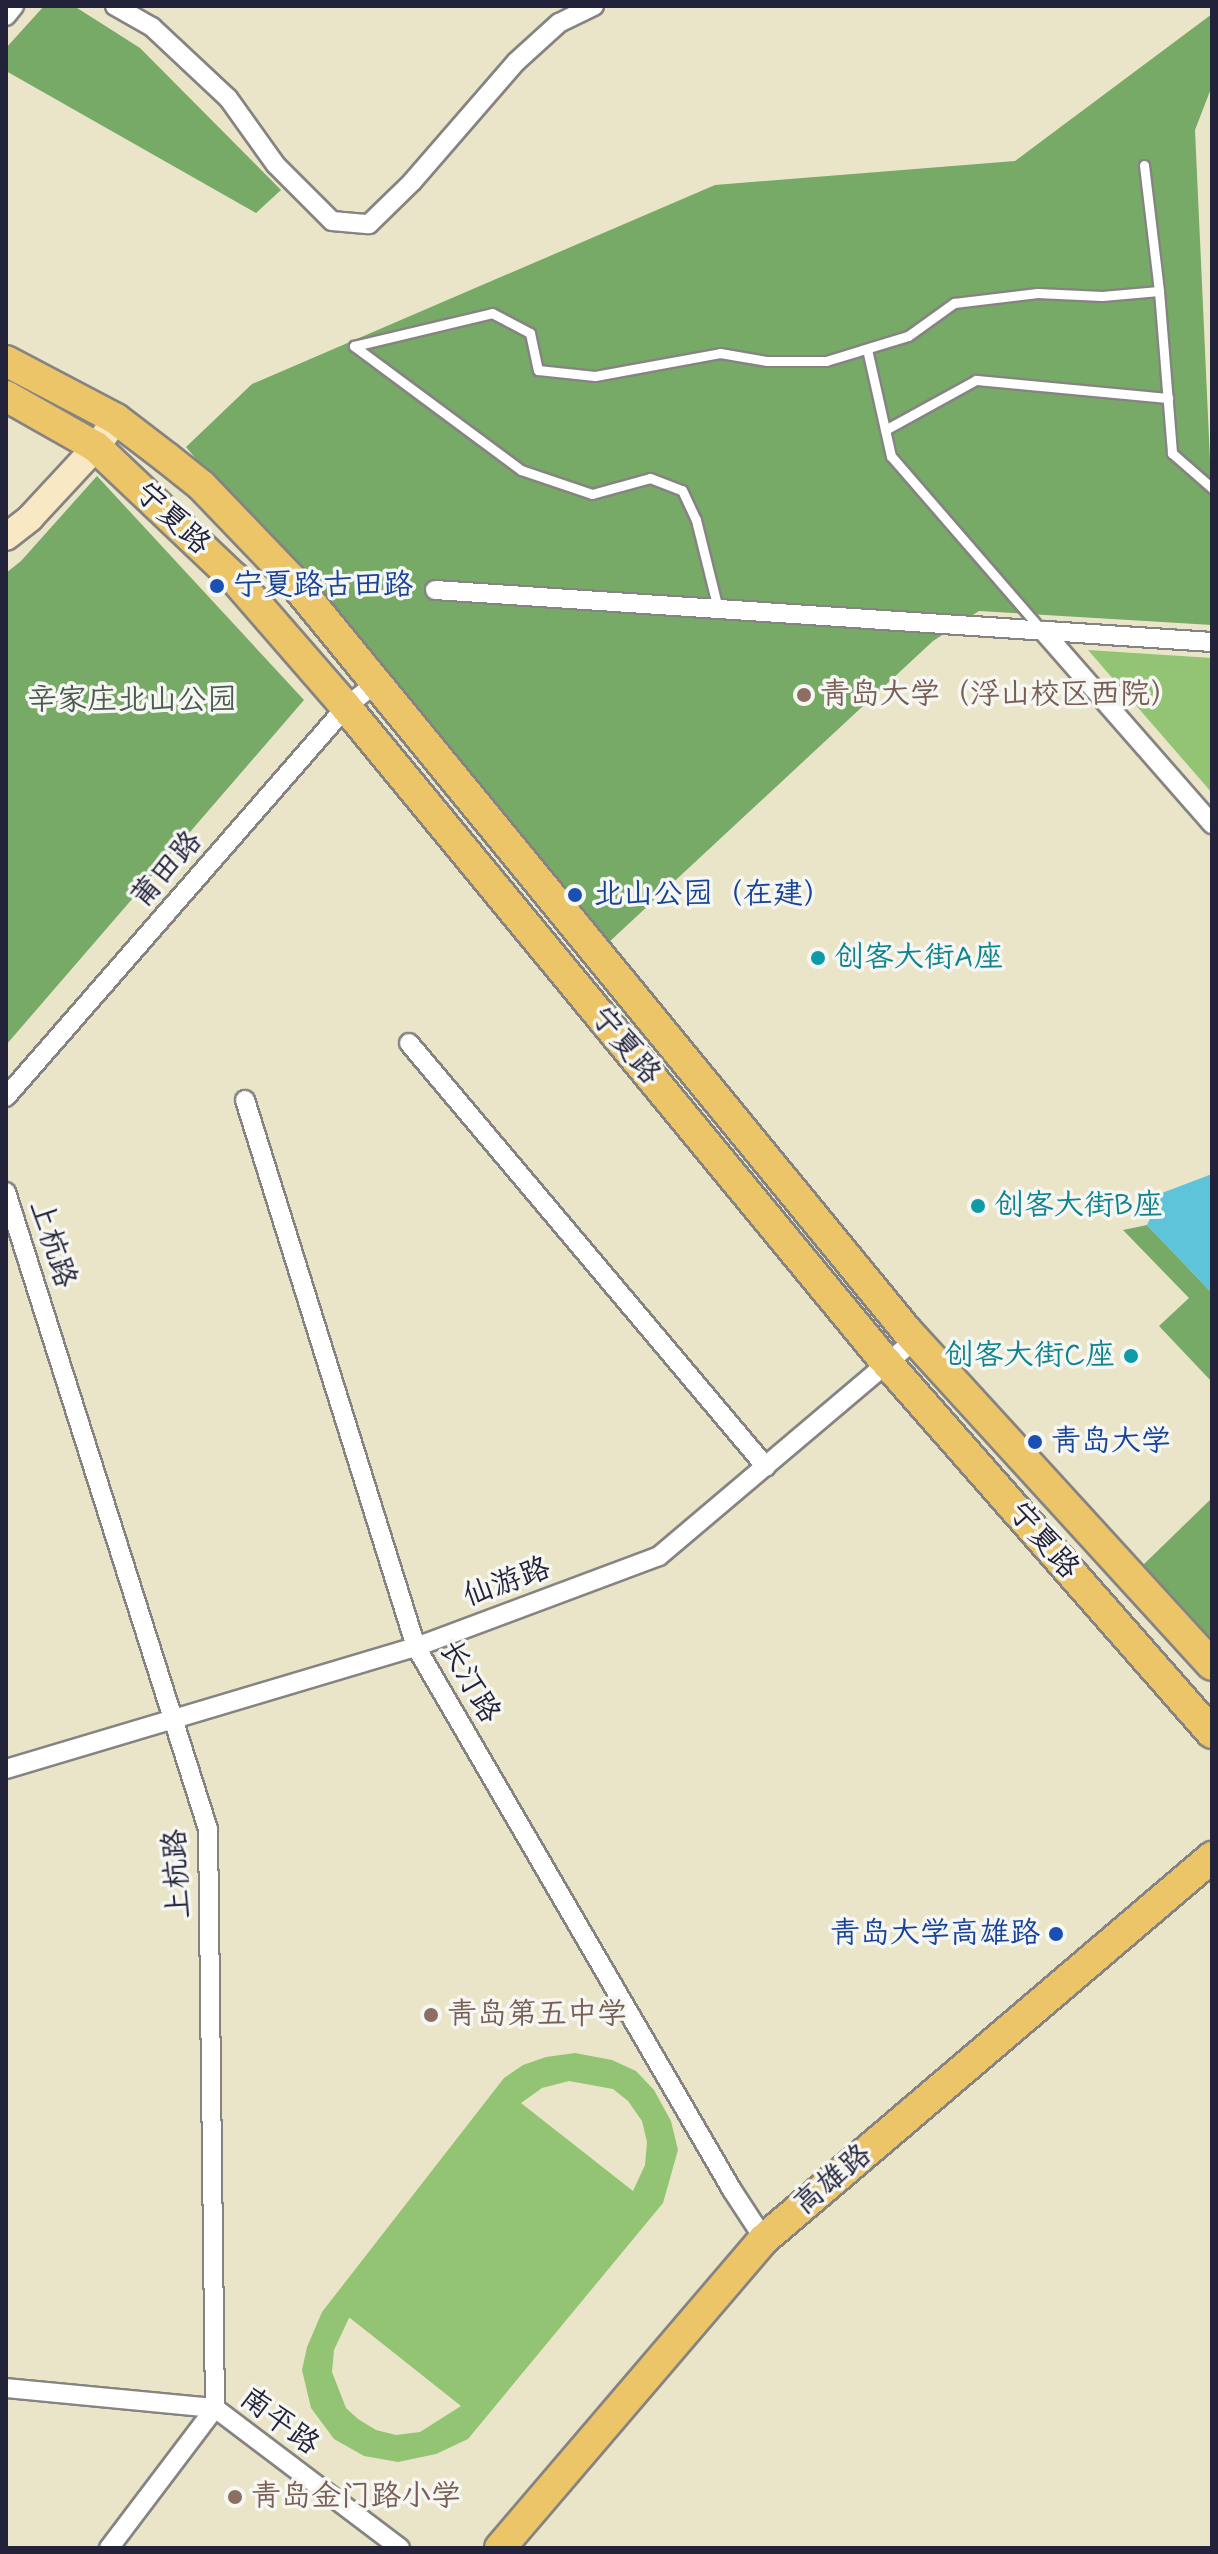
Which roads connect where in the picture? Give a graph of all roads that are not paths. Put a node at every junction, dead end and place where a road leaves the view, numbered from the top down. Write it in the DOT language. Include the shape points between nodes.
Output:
graph roads {
  1 [pos="14,6"];
  2 [pos="115,6"];
  3 [pos="594,6"];
  4 [pos="6,16"];
  5 [pos="1144,165"];
  6 [pos="1159,291"];
  7 [pos="867,349"];
  8 [pos="6,361"];
  9 [pos="6,396"];
  10 [pos="1168,398"];
  11 [pos="116,419"];
  12 [pos="885,430"];
  13 [pos="96,447"];
  14 [pos="1212,488"];
  15 [pos="6,537"];
  16 [pos="435,590"];
  17 [pos="718,609"];
  18 [pos="1043,631"];
  19 [pos="1212,642"];
  20 [pos="374,684"];
  21 [pos="346,707"];
  22 [pos="1212,824"];
  23 [pos="409,1043"];
  24 [pos="6,1097"];
  25 [pos="245,1100"];
  26 [pos="6,1192"];
  27 [pos="915,1340"];
  28 [pos="889,1364"];
  29 [pos="766,1467"];
  30 [pos="416,1647"];
  31 [pos="1212,1665"];
  32 [pos="176,1718"];
  33 [pos="1212,1733"];
  34 [pos="6,1769"];
  35 [pos="1212,1857"];
  36 [pos="764,2239"];
  37 [pos="6,2388"];
  38 [pos="215,2408"];
  39 [pos="109,2548"];
  40 [pos="400,2548"];
  41 [pos="500,2548"];
  1 -- 4 [label="street"];
  2 -- 3 [label="street" via="152,27 228,98 276,165 332,221 369,224 516,62 559,23"];
  5 -- 6 [label="lane"];
  6 -- 7 [label="lane" via="1102,296 1037,293 954,303 908,336"];
  6 -- 10 [label="lane"];
  7 -- 12 [label="lane"];
  7 -- 17 [label="lane" via="826,361 767,361 720,353 595,376 538,370 530,333 492,313 354,346 521,470 592,494 650,478 682,490 696,520"];
  8 -- 11 [label="main road, 宁夏路"];
  9 -- 13 [label="main road, 宁夏路"];
  10 -- 12 [label="lane" via="976,380"];
  10 -- 14 [label="lane" via="1172,453"];
  11 -- 13 [label="street"];
  11 -- 20 [label="main road, 宁夏路" via="201,485 291,579"];
  12 -- 18 [label="lane" via="891,456"];
  13 -- 15 [label="street"];
  13 -- 21 [label="main road, 宁夏路" via="234,578"];
  16 -- 17 [label="street"];
  17 -- 18 [label="street"];
  18 -- 19 [label="street"];
  18 -- 22 [label="street"];
  20 -- 21 [label="street, 莆田路"];
  20 -- 27 [label="main road, 宁夏路"];
  21 -- 24 [label="street, 莆田路"];
  21 -- 28 [label="main road, 宁夏路"];
  23 -- 29 [label="street"];
  25 -- 30 [label="street, 长汀路"];
  26 -- 32 [label="street, 上杭路"];
  27 -- 28 [label="street, 仙游路"];
  27 -- 31 [label="main road, 宁夏路"];
  28 -- 29 [label="street, 仙游路"];
  28 -- 33 [label="main road, 宁夏路"];
  29 -- 30 [label="street, 仙游路" via="659,1556"];
  30 -- 32 [label="street, 仙游路"];
  30 -- 36 [label="street, 长汀路"];
  32 -- 34 [label="street, 仙游路"];
  32 -- 38 [label="street, 上杭路" via="208,1829"];
  35 -- 36 [label="main road, 高雄路"];
  36 -- 41 [label="main road, 高雄路"];
  37 -- 38 [label="street, 南平路"];
  38 -- 39 [label="street"];
  38 -- 40 [label="street, 南平路"];
}
